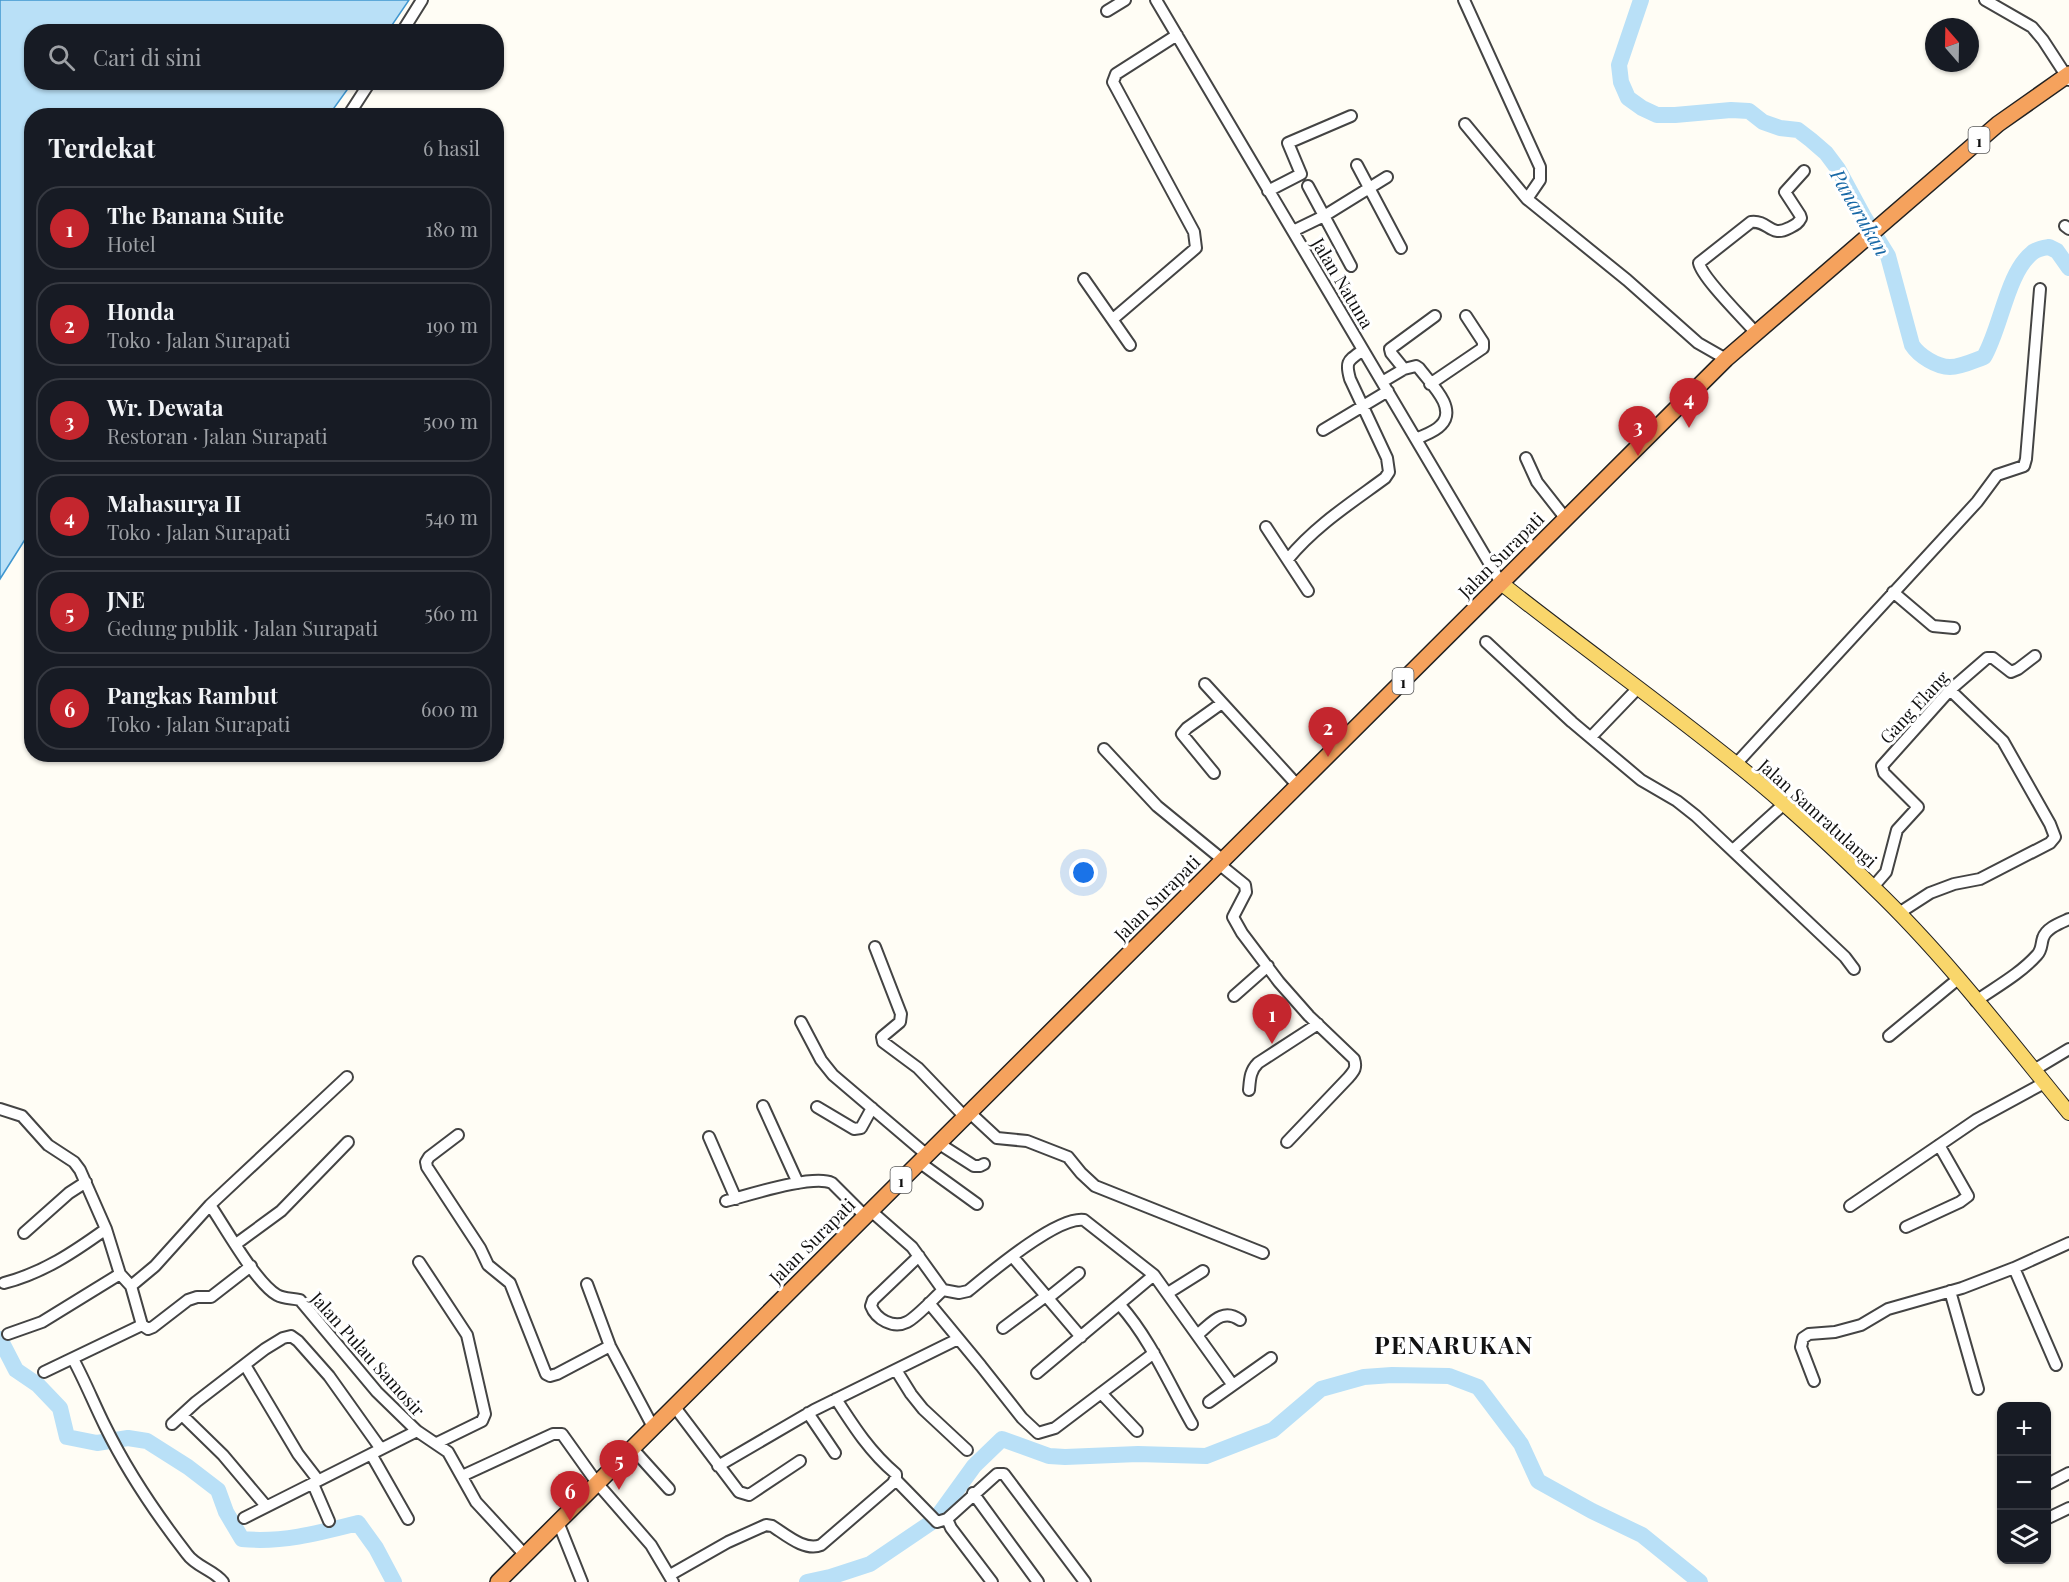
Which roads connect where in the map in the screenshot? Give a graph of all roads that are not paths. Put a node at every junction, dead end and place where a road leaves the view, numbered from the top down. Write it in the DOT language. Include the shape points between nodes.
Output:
graph roads {
  1 [pos="422,0"];
  2 [pos="1125,0"];
  3 [pos="1156,0"];
  4 [pos="1464,0"];
  5 [pos="1985,0"];
  6 [pos="1107,11"];
  7 [pos="407,24"];
  8 [pos="1177,35"];
  9 [pos="2068,76"];
  10 [pos="364,90"];
  11 [pos="353,108"];
  12 [pos="1351,116"];
  13 [pos="1465,124"];
  14 [pos="1358,165"];
  15 [pos="1804,171"];
  16 [pos="1387,177"];
  17 [pos="1308,186"];
  18 [pos="1369,189"];
  19 [pos="1268,190"];
  20 [pos="1527,199"];
  21 [pos="1324,216"];
  22 [pos="1293,231"];
  23 [pos="1401,248"];
  24 [pos="1351,266"];
  25 [pos="1084,279"];
  26 [pos="2040,289"];
  27 [pos="1435,316"];
  28 [pos="1466,316"];
  29 [pos="1113,319"];
  30 [pos="1756,333"];
  31 [pos="1130,345"];
  32 [pos="1363,350"];
  33 [pos="1726,358"];
  34 [pos="1404,369"];
  35 [pos="1430,384"];
  36 [pos="1385,387"];
  37 [pos="1362,406"];
  38 [pos="1323,430"];
  39 [pos="1416,439"];
  40 [pos="1526,458"];
  41 [pos="1566,519"];
  42 [pos="1266,527"];
  43 [pos="1288,559"];
  44 [pos="1501,583"];
  45 [pos="1308,591"];
  46 [pos="1893,592"];
  47 [pos="1954,628"];
  48 [pos="1486,642"];
  49 [pos="2035,656"];
  50 [pos="1205,684"];
  51 [pos="1638,688"];
  52 [pos="1950,690"];
  53 [pos="1222,703"];
  54 [pos="1591,737"];
  55 [pos="1104,749"];
  56 [pos="1737,764"];
  57 [pos="1214,773"];
  58 [pos="1298,786"];
  59 [pos="1784,804"];
  60 [pos="1733,850"];
  61 [pos="1221,862"];
  62 [pos="1873,886"];
  63 [pos="1899,913"];
  64 [pos="2069,919"];
  65 [pos="875,948"];
  66 [pos="1268,966"];
  67 [pos="1854,969"];
  68 [pos="1958,979"];
  69 [pos="1234,996"];
  70 [pos="1976,1001"];
  71 [pos="801,1022"];
  72 [pos="1318,1024"];
  73 [pos="1889,1036"];
  74 [pos="2069,1049"];
  75 [pos="2034,1070"];
  76 [pos="347,1077"];
  77 [pos="2044,1083"];
  78 [pos="1250,1090"];
  79 [pos="763,1106"];
  80 [pos="817,1107"];
  81 [pos="872,1108"];
  82 [pos="0,1109"];
  83 [pos="2069,1113"];
  84 [pos="967,1115"];
  85 [pos="458,1135"];
  86 [pos="709,1137"];
  87 [pos="348,1142"];
  88 [pos="1287,1142"];
  89 [pos="938,1143"];
  90 [pos="1939,1145"];
  91 [pos="923,1158"];
  92 [pos="984,1164"];
  93 [pos="86,1182"];
  94 [pos="798,1183"];
  95 [pos="977,1204"];
  96 [pos="210,1205"];
  97 [pos="1850,1206"];
  98 [pos="868,1213"];
  99 [pos="1906,1227"];
  100 [pos="106,1229"];
  101 [pos="24,1233"];
  102 [pos="2069,1243"];
  103 [pos="236,1244"];
  104 [pos="1263,1252"];
  105 [pos="919,1256"];
  106 [pos="1012,1256"];
  107 [pos="419,1262"];
  108 [pos="251,1266"];
  109 [pos="2014,1268"];
  110 [pos="1203,1271"];
  111 [pos="1079,1273"];
  112 [pos="120,1274"];
  113 [pos="1154,1275"];
  114 [pos="4,1283"];
  115 [pos="587,1284"];
  116 [pos="131,1286"];
  117 [pos="943,1290"];
  118 [pos="1950,1291"];
  119 [pos="1168,1293"];
  120 [pos="1047,1297"];
  121 [pos="929,1304"];
  122 [pos="1120,1305"];
  123 [pos="1240,1320"];
  124 [pos="142,1325"];
  125 [pos="1003,1328"];
  126 [pos="8,1334"];
  127 [pos="1197,1335"];
  128 [pos="1081,1336"];
  129 [pos="958,1339"];
  130 [pos="610,1346"];
  131 [pos="1154,1353"];
  132 [pos="73,1359"];
  133 [pos="1271,1359"];
  134 [pos="245,1365"];
  135 [pos="2056,1365"];
  136 [pos="896,1370"];
  137 [pos="44,1372"];
  138 [pos="1036,1373"];
  139 [pos="1814,1381"];
  140 [pos="1232,1384"];
  141 [pos="1978,1389"];
  142 [pos="1101,1393"];
  143 [pos="836,1399"];
  144 [pos="1209,1402"];
  145 [pos="674,1406"];
  146 [pos="808,1413"];
  147 [pos="182,1415"];
  148 [pos="172,1424"];
  149 [pos="1192,1424"];
  150 [pos="653,1427"];
  151 [pos="417,1431"];
  152 [pos="1137,1431"];
  153 [pos="437,1443"];
  154 [pos="632,1448"];
  155 [pos="967,1450"];
  156 [pos="376,1451"];
  157 [pos="835,1453"];
  158 [pos="800,1461"];
  159 [pos="718,1466"];
  160 [pos="2069,1473"];
  161 [pos="462,1476"];
  162 [pos="896,1479"];
  163 [pos="315,1482"];
  164 [pos="2051,1482"];
  165 [pos="597,1483"];
  166 [pos="669,1489"];
  167 [pos="973,1493"];
  168 [pos="266,1506"];
  169 [pos="2069,1508"];
  170 [pos="2051,1517"];
  171 [pos="244,1518"];
  172 [pos="408,1519"];
  173 [pos="942,1520"];
  174 [pos="328,1521"];
  175 [pos="558,1522"];
  176 [pos="525,1555"];
  177 [pos="671,1579"];
  178 [pos="223,1582"];
  179 [pos="498,1582"];
  180 [pos="582,1582"];
  181 [pos="992,1582"];
  182 [pos="1038,1582"];
  183 [pos="1085,1582"];
  1 -- 7 [label="street"];
  2 -- 6 [label="street"];
  3 -- 8 [label="street, Jalan Natuna"];
  4 -- 20 [label="street" via="1540,167 1540,180"];
  5 -- 9 [label="street" via="2032,27"];
  8 -- 19 [label="street, Jalan Natuna"];
  8 -- 29 [label="street" via="1116,74 1113,82 1194,232 1196,248"];
  9 -- 30 [label="highway, Jalan Surapati / 1" via="1998,124"];
  10 -- 11 [label="street"];
  12 -- 19 [label="street" via="1288,143 1301,174"];
  13 -- 20 [label="street"];
  14 -- 18 [label="street"];
  15 -- 30 [label="street" via="1785,192 1800,215 1798,223 1779,232 1760,222 1751,222 1699,263 1713,285"];
  16 -- 18 [label="street"];
  17 -- 21 [label="street"];
  18 -- 21 [label="street"];
  18 -- 23 [label="street"];
  19 -- 22 [label="street, Jalan Natuna"];
  20 -- 33 [label="street" via="1698,343"];
  21 -- 22 [label="street"];
  21 -- 24 [label="street"];
  22 -- 32 [label="street, Jalan Natuna"];
  25 -- 29 [label="street"];
  26 -- 46 [label="street" via="2025,463 2022,468 1997,475"];
  27 -- 34 [label="street" via="1390,349"];
  28 -- 35 [label="street" via="1483,348"];
  29 -- 31 [label="street"];
  30 -- 33 [label="highway, Jalan Surapati / 1"];
  32 -- 36 [label="street, Jalan Natuna"];
  32 -- 37 [label="street" via="1350,359 1347,367"];
  33 -- 41 [label="highway, Jalan Surapati / 1"];
  34 -- 35 [label="street" via="1416,366"];
  34 -- 36 [label="street"];
  35 -- 39 [label="street" via="1445,403 1446,418 1436,429"];
  36 -- 37 [label="street"];
  36 -- 39 [label="street, Jalan Natuna"];
  37 -- 38 [label="street"];
  37 -- 43 [label="street" via="1387,458 1388,475 1324,522"];
  39 -- 44 [label="street, Jalan Natuna"];
  40 -- 41 [label="street" via="1537,482"];
  41 -- 44 [label="highway, Jalan Surapati / 1"];
  42 -- 43 [label="street"];
  43 -- 45 [label="street"];
  44 -- 51 [label="main road, Jalan Samratulangi"];
  44 -- 58 [label="highway, Jalan Surapati / 1"];
  46 -- 47 [label="street" via="1933,626"];
  46 -- 56 [label="street"];
  48 -- 54 [label="street"];
  49 -- 52 [label="street, Gang Elang" via="2012,672 1989,657"];
  50 -- 53 [label="street"];
  51 -- 54 [label="street"];
  51 -- 56 [label="main road, Jalan Samratulangi"];
  52 -- 62 [label="street, Gang Elang" via="1882,766 1884,773 1918,807 1897,830 1886,872"];
  52 -- 63 [label="street" via="2003,741 2055,837 1980,879 1940,888"];
  53 -- 57 [label="street" via="1182,734"];
  53 -- 58 [label="street"];
  54 -- 60 [label="street" via="1641,780 1696,816"];
  55 -- 61 [label="street" via="1157,807"];
  56 -- 59 [label="main road, Jalan Samratulangi"];
  58 -- 61 [label="highway, Jalan Surapati / 1"];
  59 -- 60 [label="street"];
  59 -- 62 [label="main road, Jalan Samratulangi"];
  60 -- 67 [label="street"];
  61 -- 66 [label="street" via="1245,885 1246,892 1233,920"];
  61 -- 84 [label="highway, Jalan Surapati / 1"];
  62 -- 63 [label="main road, Jalan Samratulangi"];
  63 -- 68 [label="main road, Jalan Samratulangi"];
  64 -- 70 [label="street" via="2047,931 2037,955"];
  65 -- 84 [label="street" via="901,1014 900,1022 882,1037 883,1042 918,1068"];
  66 -- 69 [label="street"];
  66 -- 72 [label="street"];
  68 -- 70 [label="main road, Jalan Samratulangi"];
  68 -- 73 [label="street"];
  70 -- 75 [label="main road, Jalan Samratulangi"];
  71 -- 81 [label="street" via="833,1075"];
  72 -- 78 [label="street" via="1258,1063 1250,1075"];
  72 -- 88 [label="street" via="1354,1059 1355,1070"];
  74 -- 75 [label="street"];
  75 -- 77 [label="main road, Jalan Samratulangi"];
  76 -- 96 [label="street"];
  77 -- 83 [label="main road, Jalan Samratulangi"];
  77 -- 90 [label="street"];
  79 -- 94 [label="street"];
  80 -- 81 [label="street" via="854,1129 861,1128"];
  81 -- 91 [label="street"];
  82 -- 93 [label="street" via="22,1116 48,1145 74,1162"];
  84 -- 89 [label="highway, Jalan Surapati / 1"];
  84 -- 104 [label="street" via="998,1138 1027,1141 1068,1157 1095,1186"];
  85 -- 130 [label="street" via="429,1157 427,1167 489,1265 510,1283 546,1374 557,1374"];
  86 -- 94 [label="street" via="731,1200"];
  87 -- 103 [label="street" via="281,1211"];
  89 -- 91 [label="highway, Jalan Surapati / 1"];
  89 -- 92 [label="street" via="974,1166"];
  90 -- 97 [label="street"];
  90 -- 99 [label="street" via="1968,1196"];
  91 -- 95 [label="street"];
  91 -- 98 [label="highway, Jalan Surapati / 1"];
  93 -- 100 [label="street"];
  93 -- 101 [label="street"];
  94 -- 98 [label="street" via="825,1179"];
  96 -- 103 [label="street, Jalan Pulau Samosir"];
  96 -- 116 [label="street" via="155,1266"];
  98 -- 105 [label="street"];
  98 -- 145 [label="highway, Jalan Surapati / 1"];
  100 -- 112 [label="street"];
  100 -- 114 [label="street" via="55,1264"];
  102 -- 109 [label="street"];
  103 -- 108 [label="street, Jalan Pulau Samosir"];
  105 -- 117 [label="street"];
  105 -- 121 [label="street" via="871,1306 875,1314 896,1324 908,1322"];
  106 -- 113 [label="street" via="1074,1220 1083,1219"];
  106 -- 117 [label="street" via="968,1291"];
  106 -- 120 [label="street"];
  107 -- 153 [label="street" via="467,1335 485,1414 482,1421"];
  108 -- 124 [label="street" via="211,1297 188,1300 148,1329"];
  108 -- 151 [label="street, Jalan Pulau Samosir" via="279,1296 300,1300 376,1392"];
  109 -- 118 [label="street"];
  109 -- 135 [label="street"];
  110 -- 119 [label="street"];
  111 -- 120 [label="street"];
  112 -- 116 [label="street"];
  112 -- 126 [label="street" via="42,1322"];
  113 -- 119 [label="street"];
  113 -- 122 [label="street"];
  115 -- 130 [label="street"];
  116 -- 124 [label="street"];
  117 -- 121 [label="street"];
  118 -- 139 [label="street" via="1888,1309 1855,1327 1805,1336 1801,1347"];
  118 -- 141 [label="street"];
  119 -- 127 [label="street"];
  120 -- 125 [label="street"];
  120 -- 128 [label="street"];
  121 -- 129 [label="street"];
  122 -- 128 [label="street"];
  122 -- 131 [label="street"];
  123 -- 127 [label="street" via="1224,1314"];
  124 -- 132 [label="street"];
  127 -- 140 [label="street"];
  128 -- 138 [label="street"];
  129 -- 136 [label="street"];
  129 -- 142 [label="street" via="1038,1433 1055,1428"];
  130 -- 150 [label="street"];
  131 -- 142 [label="street"];
  131 -- 149 [label="street"];
  132 -- 137 [label="street"];
  132 -- 178 [label="street" via="120,1455 189,1557"];
  133 -- 140 [label="street"];
  134 -- 147 [label="street"];
  134 -- 156 [label="street" via="283,1338 293,1336 340,1391"];
  134 -- 163 [label="street"];
  136 -- 143 [label="street"];
  136 -- 155 [label="street" via="923,1409"];
  140 -- 144 [label="street"];
  142 -- 152 [label="street"];
  143 -- 146 [label="street"];
  143 -- 162 [label="street" via="860,1437 896,1474"];
  145 -- 150 [label="highway, Jalan Surapati / 1"];
  145 -- 159 [label="street"];
  146 -- 157 [label="street"];
  146 -- 159 [label="street"];
  147 -- 148 [label="street"];
  147 -- 168 [label="street"];
  150 -- 154 [label="highway, Jalan Surapati / 1"];
  151 -- 153 [label="street, Jalan Pulau Samosir"];
  151 -- 156 [label="street"];
  153 -- 161 [label="street, Jalan Pulau Samosir" via="448,1452"];
  154 -- 165 [label="highway, Jalan Surapati / 1"];
  154 -- 166 [label="street"];
  156 -- 163 [label="street"];
  156 -- 172 [label="street"];
  158 -- 159 [label="street" via="747,1495 739,1492"];
  160 -- 164 [label="street"];
  161 -- 165 [label="street" via="558,1433 565,1437"];
  161 -- 176 [label="street, Jalan Pulau Samosir" via="476,1502"];
  162 -- 173 [label="street" via="928,1513"];
  162 -- 177 [label="street" via="815,1548 766,1525 728,1542"];
  163 -- 168 [label="street"];
  163 -- 174 [label="street"];
  165 -- 175 [label="highway, Jalan Surapati / 1"];
  165 -- 177 [label="street" via="651,1545"];
  167 -- 173 [label="street"];
  167 -- 182 [label="street"];
  167 -- 183 [label="street" via="997,1474 1004,1474"];
  168 -- 171 [label="street"];
  169 -- 170 [label="street"];
  173 -- 181 [label="street"];
  175 -- 176 [label="highway, Jalan Surapati / 1"];
  175 -- 180 [label="street"];
  176 -- 179 [label="highway, Jalan Surapati / 1"];
}
